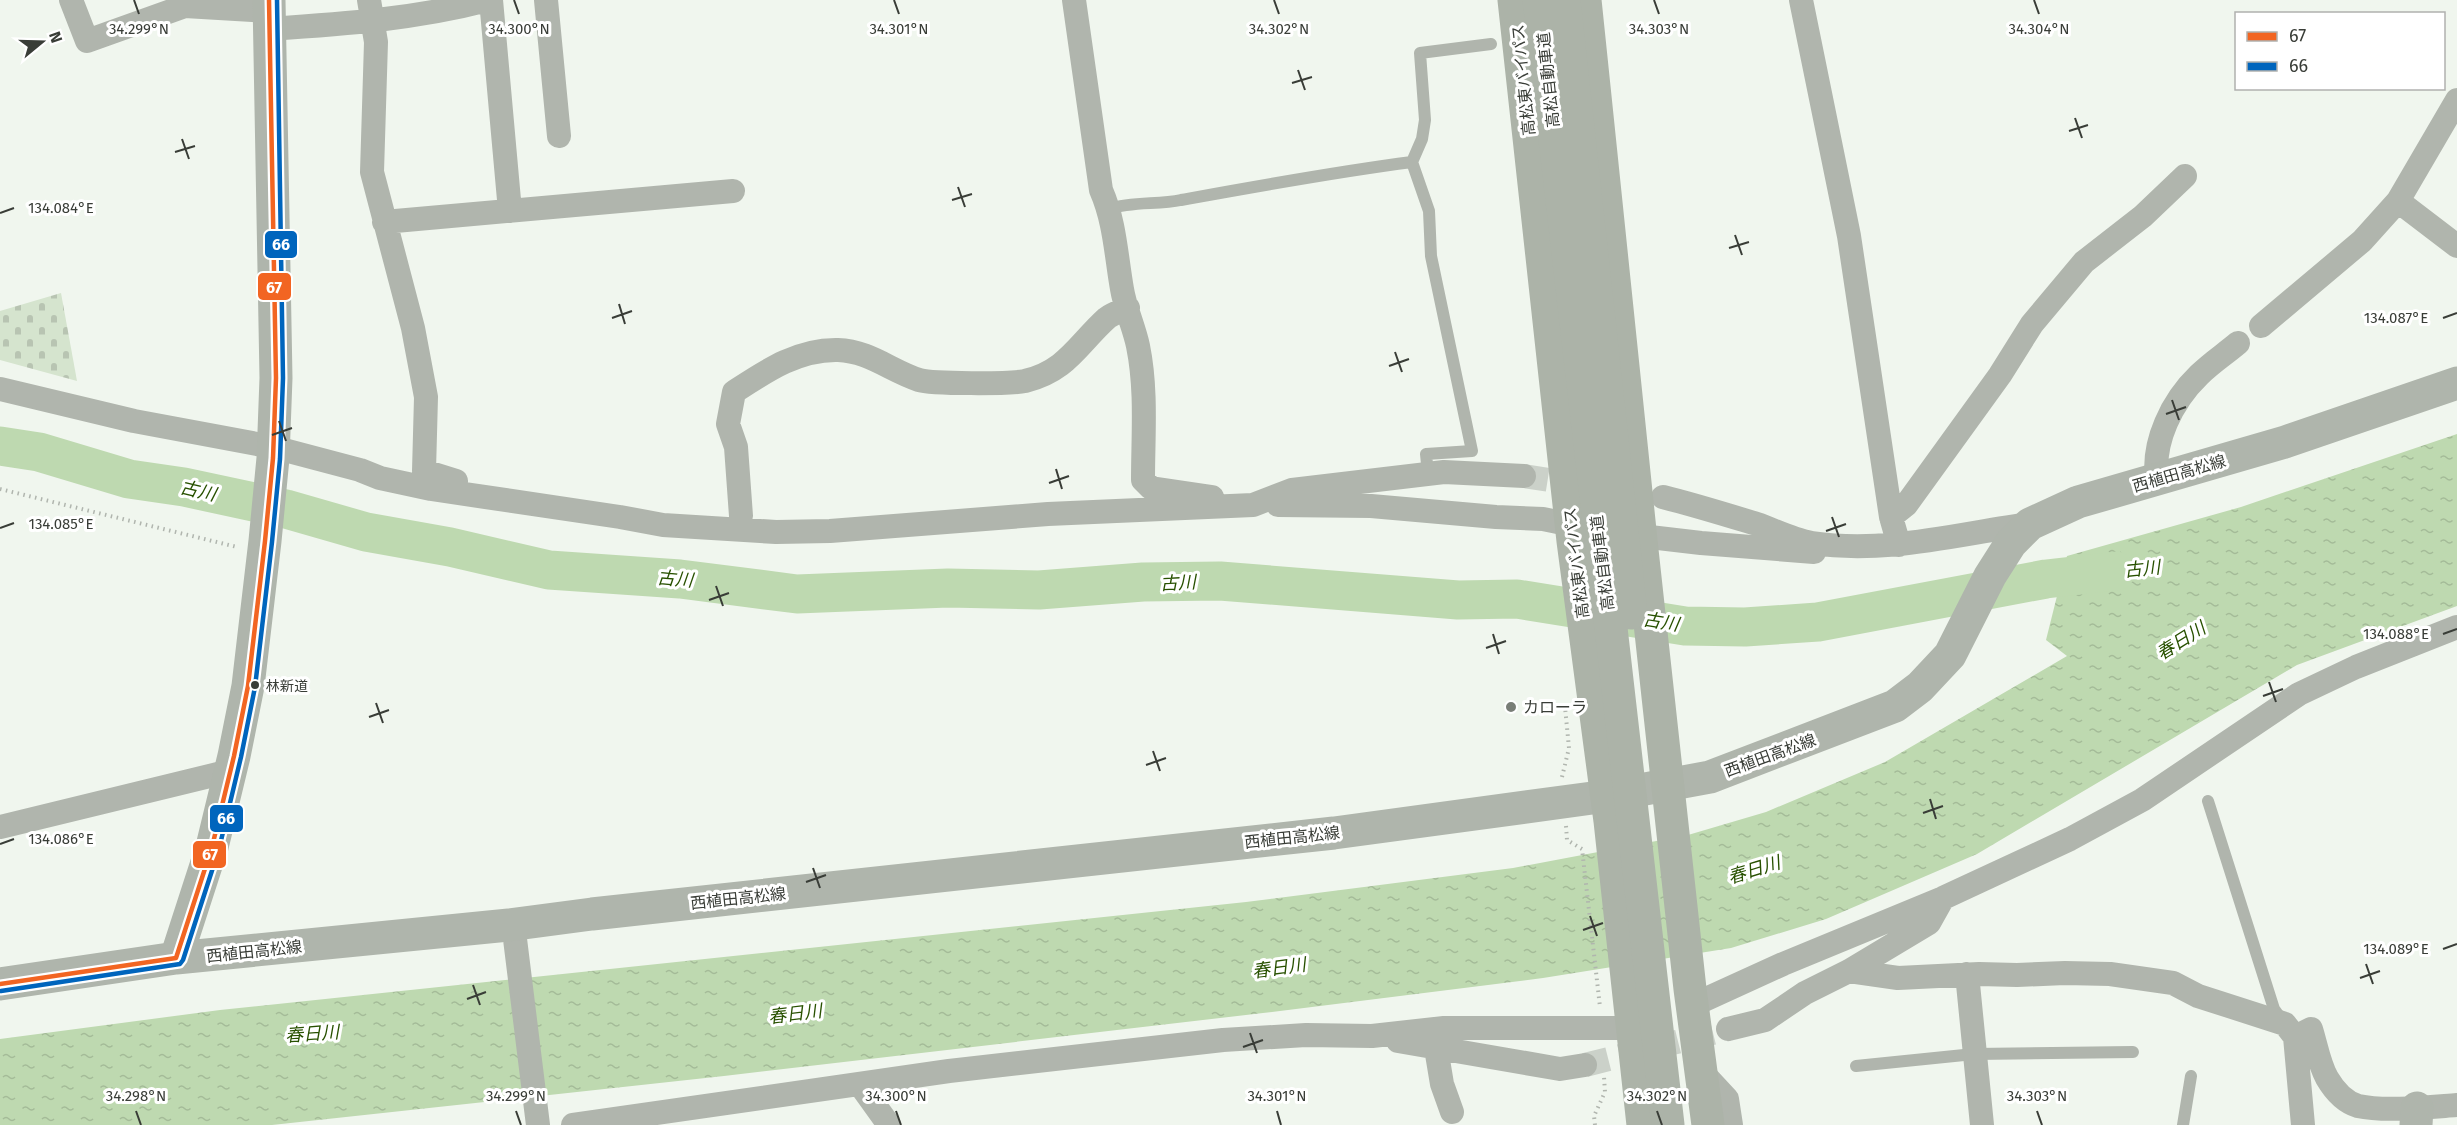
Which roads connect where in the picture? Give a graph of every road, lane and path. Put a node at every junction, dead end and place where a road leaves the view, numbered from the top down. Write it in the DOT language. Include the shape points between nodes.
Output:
graph roads {
  1 [pos="71,0"];
  2 [pos="490,0"];
  3 [pos="546,0"];
  4 [pos="1074,0"];
  5 [pos="1514,0"];
  6 [pos="1539,0"];
  7 [pos="1581,0"];
  8 [pos="1801,0"];
  9 [pos="371,11"];
  10 [pos="269,13"];
  11 [pos="1491,44"];
  12 [pos="2457,100"];
  13 [pos="2451,127"];
  14 [pos="559,136"];
  15 [pos="1412,162"];
  16 [pos="2185,176"];
  17 [pos="733,191"];
  18 [pos="2398,201"];
  19 [pos="1109,209"];
  20 [pos="510,211"];
  21 [pos="384,222"];
  22 [pos="2457,246"];
  23 [pos="1128,309"];
  24 [pos="2261,326"];
  25 [pos="2238,343"];
  26 [pos="2457,383"];
  27 [pos="0,389"];
  28 [pos="273,452"];
  29 [pos="360,470"];
  30 [pos="424,471"];
  31 [pos="1428,474"];
  32 [pos="1524,476"];
  33 [pos="2157,479"];
  34 [pos="0,489"];
  35 [pos="483,497"];
  36 [pos="1663,497"];
  37 [pos="1252,505"];
  38 [pos="1226,507"];
  39 [pos="741,516"];
  40 [pos="620,517"];
  41 [pos="1891,517"];
  42 [pos="812,531"];
  43 [pos="1573,533"];
  44 [pos="2021,533"];
  45 [pos="1641,543"];
  46 [pos="1899,544"];
  47 [pos="1868,547"];
  48 [pos="265,548"];
  49 [pos="2457,627"];
  50 [pos="230,771"];
  51 [pos="1670,799"];
  52 [pos="2208,801"];
  53 [pos="1608,809"];
  54 [pos="0,827"];
  55 [pos="1582,849"];
  56 [pos="1943,898"];
  57 [pos="512,932"];
  58 [pos="176,958"];
  59 [pos="1849,971"];
  60 [pos="1967,974"];
  61 [pos="0,984"];
  62 [pos="1691,997"];
  63 [pos="1620,1009"];
  64 [pos="1728,1029"];
  65 [pos="2290,1030"];
  66 [pos="1372,1036"];
  67 [pos="1436,1048"];
  68 [pos="2133,1052"];
  69 [pos="1974,1053"];
  70 [pos="1585,1065"];
  71 [pos="1856,1066"];
  72 [pos="1701,1071"];
  73 [pos="2191,1076"];
  74 [pos="861,1086"];
  75 [pos="2457,1104"];
  76 [pos="1452,1112"];
  77 [pos="2417,1117"];
  78 [pos="537,1122"];
  79 [pos="573,1125"];
  80 [pos="889,1125"];
  81 [pos="1643,1125"];
  82 [pos="1668,1125"];
  83 [pos="1686,1125"];
  84 [pos="1708,1125"];
  85 [pos="1731,1125"];
  86 [pos="1982,1125"];
  87 [pos="2183,1125"];
  88 [pos="2303,1125"];
  1 -- 10 [label="street" via="87,41 185,6"];
  2 -- 9 [label="street" via="448,10"];
  2 -- 20 [label="street"];
  3 -- 14 [label="street"];
  4 -- 19 [label="street" via="1101,190"];
  5 -- 43 [label="highway, 高松東バイパス"];
  6 -- 82 [label="highway, 高松自動車道, bridge"];
  7 -- 45 [label="highway"];
  7 -- 83 [label="highway, 高松自動車道, bridge"];
  8 -- 41 [label="street" via="1849,236"];
  9 -- 10 [label="street"];
  9 -- 21 [label="street" via="376,42 372,171"];
  10 -- 28 [label="main road" via="276,378"];
  11 -- 15 [label="lane" via="1420,53 1425,120"];
  12 -- 13 [label="street"];
  13 -- 18 [label="street"];
  15 -- 19 [label="lane"];
  15 -- 31 [label="lane" via="1429,212 1431,256 1472,451 1426,454"];
  16 -- 41 [label="street" via="2143,216 2084,262 2032,324 1906,506"];
  17 -- 20 [label="street"];
  18 -- 22 [label="street"];
  18 -- 24 [label="street" via="2362,241"];
  19 -- 23 [label="street"];
  20 -- 21 [label="street"];
  21 -- 30 [label="street" via="413,328 426,397"];
  23 -- 38 [label="street" via="1144,393 1143,480 1150,488 1223,498"];
  23 -- 39 [label="street" via="1108,317 1059,367 1024,381 921,381 866,355 838,350 809,353 776,365 734,392 728,424 736,447"];
  25 -- 33 [label="street" via="2198,376 2173,407 2155,462"];
  26 -- 33 [label="main road, 西植田高松線" via="2285,442"];
  27 -- 28 [label="street"];
  28 -- 29 [label="street"];
  28 -- 48 [label="main road"];
  29 -- 30 [label="street" via="377,466"];
  29 -- 35 [label="street" via="390,480"];
  30 -- 35 [label="street" via="462,483"];
  31 -- 32 [label="street"];
  31 -- 37 [label="street" via="1292,490"];
  33 -- 44 [label="main road, 西植田高松線" via="2078,502"];
  34 -- 48 [label="path"];
  35 -- 40 [label="street"];
  36 -- 47 [label="street" via="1810,543"];
  37 -- 38 [label="street"];
  37 -- 43 [label="street" via="1371,506 1543,519"];
  38 -- 42 [label="street" via="1048,514"];
  39 -- 40 [label="street"];
  39 -- 42 [label="street" via="794,524"];
  40 -- 42 [label="street" via="663,525"];
  41 -- 46 [label="street"];
  43 -- 53 [label="highway, 高松東バイパス"];
  44 -- 46 [label="street" via="1973,532"];
  44 -- 51 [label="main road, 西植田高松線" via="1990,576 1950,655 1920,687 1895,706 1710,777"];
  45 -- 47 [label="street" via="1805,553"];
  45 -- 51 [label="highway"];
  46 -- 47 [label="street"];
  48 -- 50 [label="main road" via="248,686"];
  49 -- 56 [label="street" via="2299,694 2142,800 2070,839"];
  50 -- 54 [label="street"];
  50 -- 58 [label="main road" via="212,847"];
  51 -- 53 [label="main road, 西植田高松線"];
  51 -- 62 [label="highway"];
  52 -- 65 [label="lane" via="2274,1009"];
  53 -- 57 [label="main road, 西植田高松線" via="1334,833 603,913"];
  53 -- 63 [label="highway, 高松東バイパス"];
  55 -- 63 [label="path"];
  56 -- 59 [label="street" via="1929,923"];
  56 -- 62 [label="street"];
  57 -- 58 [label="main road, 西植田高松線"];
  57 -- 78 [label="street"];
  58 -- 61 [label="main road, 西植田高松線"];
  59 -- 60 [label="street" via="1898,978"];
  59 -- 64 [label="street" via="1805,993 1765,1020"];
  60 -- 65 [label="street" via="2098,974 2173,983"];
  60 -- 69 [label="street"];
  62 -- 72 [label="highway"];
  63 -- 66 [label="street"];
  63 -- 81 [label="highway, 高松東バイパス"];
  65 -- 77 [label="street" via="2311,1029 2326,1076 2347,1100 2358,1106"];
  65 -- 88 [label="street"];
  66 -- 67 [label="street"];
  66 -- 74 [label="street" via="1223,1040 949,1071"];
  67 -- 70 [label="street" via="1560,1069"];
  67 -- 76 [label="street"];
  68 -- 69 [label="lane"];
  69 -- 71 [label="lane"];
  69 -- 86 [label="street"];
  72 -- 84 [label="highway"];
  72 -- 85 [label="street" via="1726,1098"];
  73 -- 87 [label="lane"];
  74 -- 79 [label="street"];
  74 -- 80 [label="street"];
  75 -- 77 [label="street"];
}
